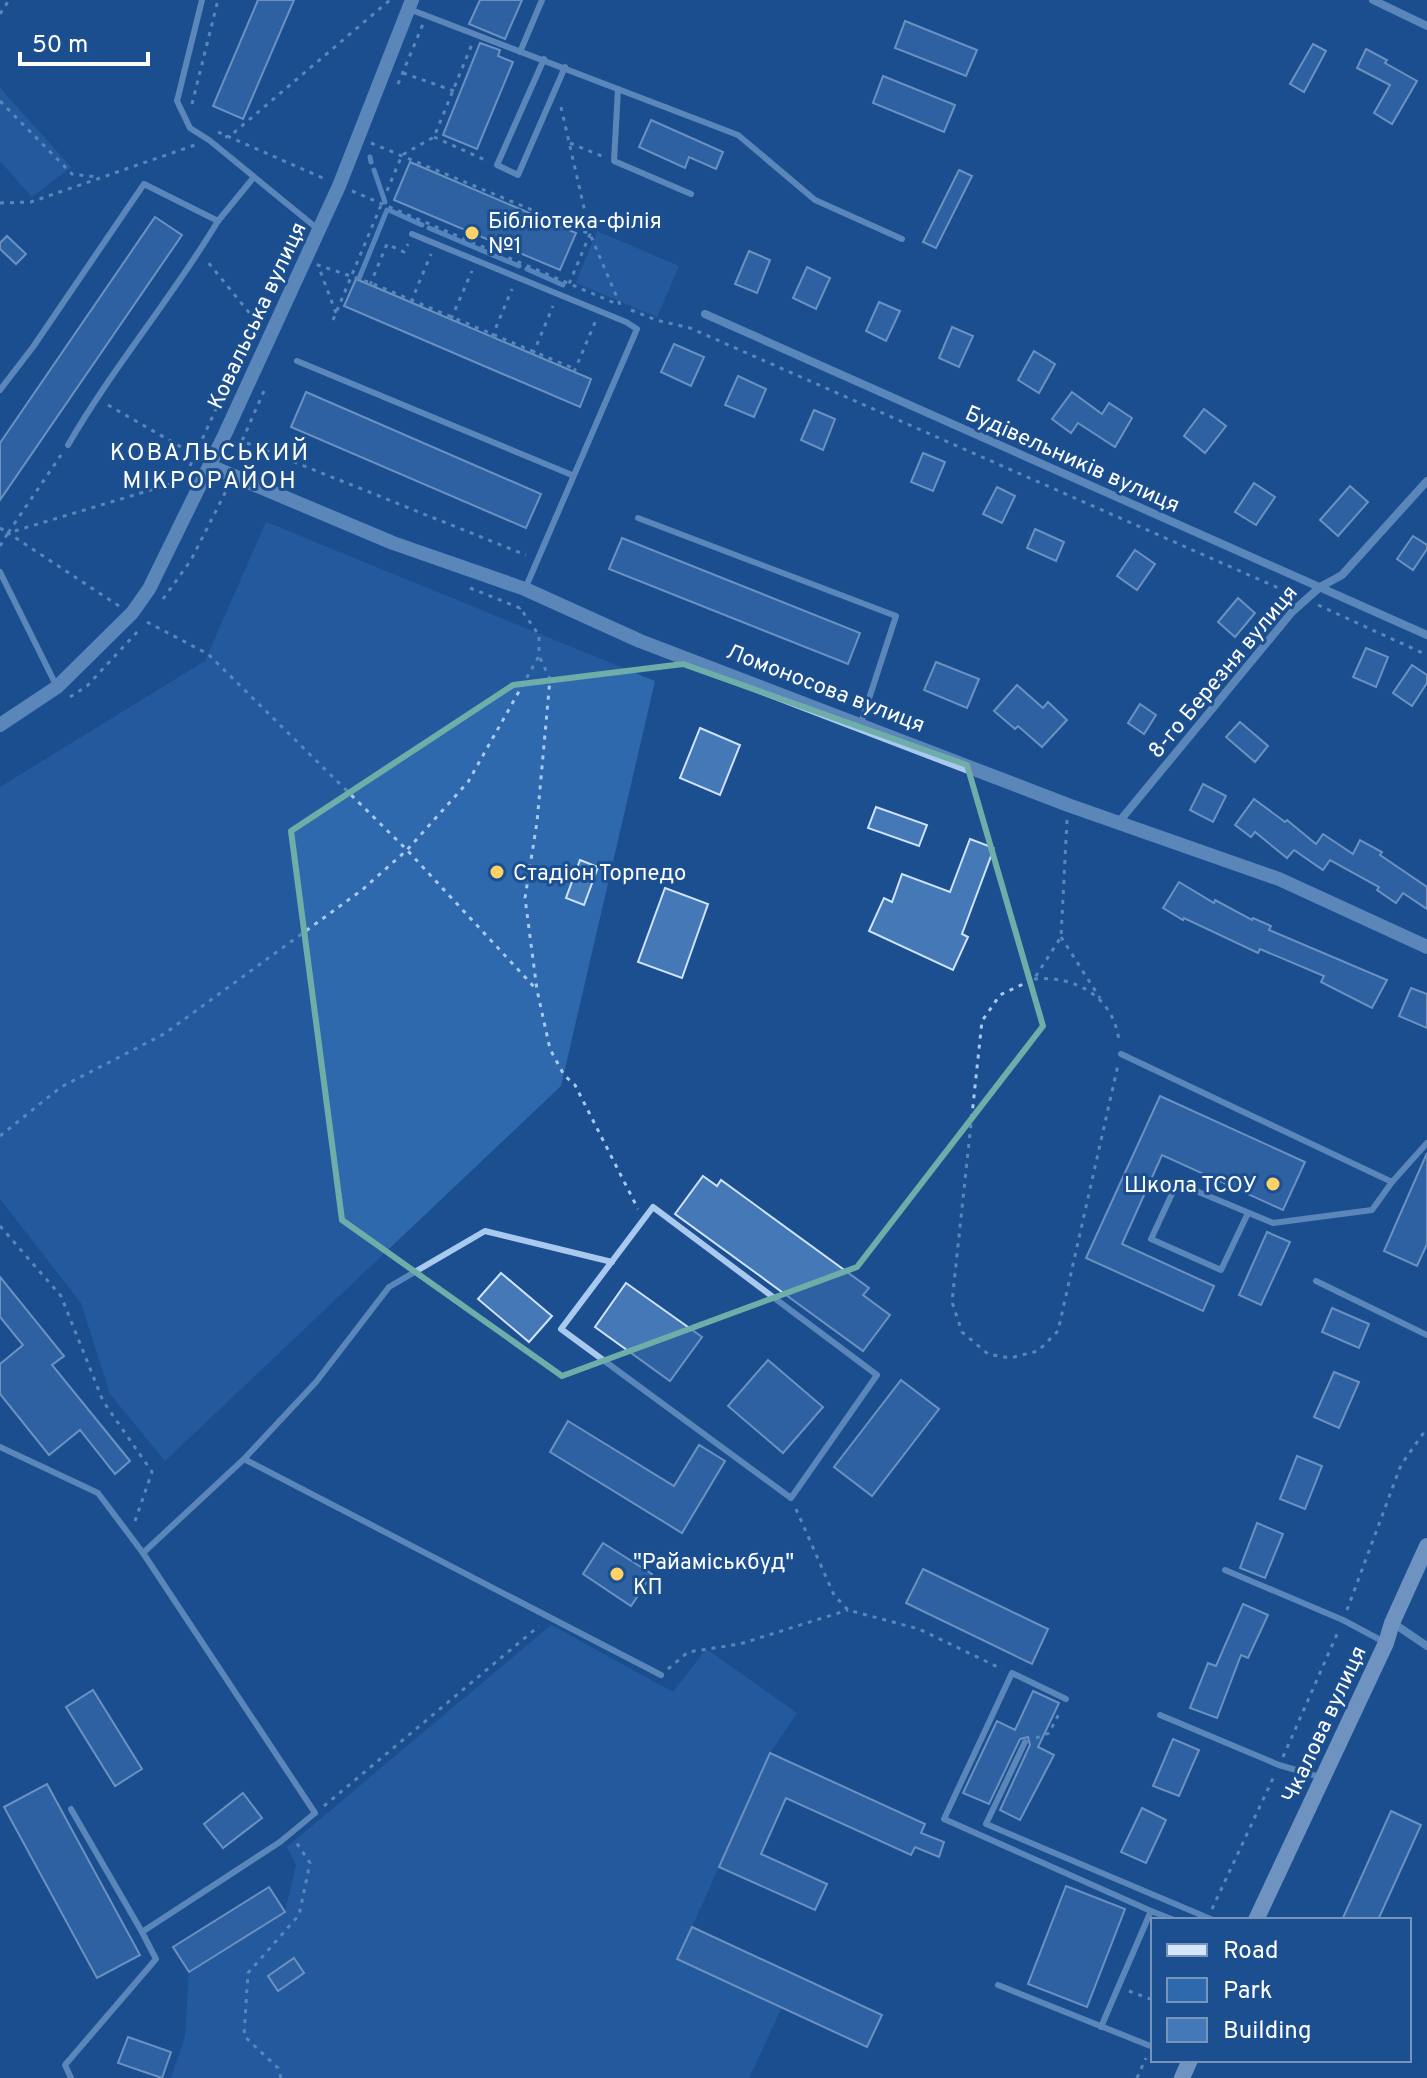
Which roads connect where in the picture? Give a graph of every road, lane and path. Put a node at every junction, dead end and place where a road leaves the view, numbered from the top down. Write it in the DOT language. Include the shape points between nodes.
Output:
graph roads {
  1 [pos="9,0"];
  2 [pos="202,0"];
  3 [pos="218,0"];
  4 [pos="542,0"];
  5 [pos="1373,0"];
  6 [pos="410,4"];
  7 [pos="0,14"];
  8 [pos="426,16"];
  9 [pos="1427,26"];
  10 [pos="476,34"];
  11 [pos="520,52"];
  12 [pos="544,59"];
  13 [pos="565,67"];
  14 [pos="403,73"];
  15 [pos="396,87"];
  16 [pos="557,88"];
  17 [pos="618,89"];
  18 [pos="454,90"];
  19 [pos="460,93"];
  20 [pos="0,101"];
  21 [pos="193,113"];
  22 [pos="207,128"];
  23 [pos="434,137"];
  24 [pos="569,142"];
  25 [pos="366,155"];
  26 [pos="402,155"];
  27 [pos="614,161"];
  28 [pos="497,165"];
  29 [pos="100,177"];
  30 [pos="254,177"];
  31 [pos="332,182"];
  32 [pos="691,194"];
  33 [pos="383,202"];
  34 [pos="346,203"];
  35 [pos="438,218"];
  36 [pos="218,221"];
  37 [pos="435,226"];
  38 [pos="319,230"];
  39 [pos="472,233"];
  40 [pos="412,234"];
  41 [pos="590,234"];
  42 [pos="902,239"];
  43 [pos="469,240"];
  44 [pos="435,243"];
  45 [pos="200,252"];
  46 [pos="476,260"];
  47 [pos="318,265"];
  48 [pos="517,277"];
  49 [pos="312,278"];
  50 [pos="351,278"];
  51 [pos="370,284"];
  52 [pos="569,284"];
  53 [pos="559,294"];
  54 [pos="411,301"];
  55 [pos="621,305"];
  56 [pos="600,310"];
  57 [pos="336,313"];
  58 [pos="705,314"];
  59 [pos="452,318"];
  60 [pos="333,320"];
  61 [pos="626,322"];
  62 [pos="492,336"];
  63 [pos="534,353"];
  64 [pos="297,361"];
  65 [pos="265,387"];
  66 [pos="0,390"];
  67 [pos="96,398"];
  68 [pos="68,445"];
  69 [pos="195,455"];
  70 [pos="210,466"];
  71 [pos="572,475"];
  72 [pos="1427,481"];
  73 [pos="240,496"];
  74 [pos="638,518"];
  75 [pos="0,528"];
  76 [pos="8,533"];
  77 [pos="0,546"];
  78 [pos="537,560"];
  79 [pos="0,572"];
  80 [pos="1320,587"];
  81 [pos="525,589"];
  82 [pos="1304,599"];
  83 [pos="119,606"];
  84 [pos="520,608"];
  85 [pos="156,609"];
  86 [pos="1427,635"];
  87 [pos="1427,655"];
  88 [pos="539,656"];
  89 [pos="57,687"];
  90 [pos="62,703"];
  91 [pos="861,723"];
  92 [pos="0,725"];
  93 [pos="1068,805"];
  94 [pos="1118,823"];
  95 [pos="407,850"];
  96 [pos="1061,937"];
  97 [pos="1427,947"];
  98 [pos="1034,979"];
  99 [pos="537,990"];
  100 [pos="1107,1008"];
  101 [pos="1121,1054"];
  102 [pos="0,1136"];
  103 [pos="1427,1143"];
  104 [pos="1392,1182"];
  105 [pos="1248,1213"];
  106 [pos="643,1220"];
  107 [pos="0,1226"];
  108 [pos="612,1262"];
  109 [pos="1316,1281"];
  110 [pos="1427,1335"];
  111 [pos="1427,1428"];
  112 [pos="0,1447"];
  113 [pos="244,1459"];
  114 [pos="791,1498"];
  115 [pos="130,1534"];
  116 [pos="1427,1546"];
  117 [pos="143,1553"];
  118 [pos="1225,1570"];
  119 [pos="848,1610"];
  120 [pos="551,1616"];
  121 [pos="1343,1620"];
  122 [pos="1392,1623"];
  123 [pos="1386,1643"];
  124 [pos="1427,1646"];
  125 [pos="1012,1673"];
  126 [pos="661,1675"];
  127 [pos="1066,1699"];
  128 [pos="1160,1715"];
  129 [pos="1025,1742"];
  130 [pos="1279,1765"];
  131 [pos="1323,1778"];
  132 [pos="71,1809"];
  133 [pos="315,1813"];
  134 [pos="291,1834"];
  135 [pos="1151,1911"];
  136 [pos="1169,1918"];
  137 [pos="1208,1918"];
  138 [pos="1210,1918"];
  139 [pos="1257,1918"];
  140 [pos="142,1932"];
  141 [pos="998,1985"];
  142 [pos="1118,1987"];
  143 [pos="1151,1999"];
  144 [pos="1101,2027"];
  145 [pos="1132,2039"];
  146 [pos="1151,2047"];
  147 [pos="1129,2048"];
  148 [pos="1151,2049"];
  149 [pos="71,2078"];
  150 [pos="281,2078"];
  151 [pos="1137,2078"];
  1 -- 7 [label="path"];
  2 -- 30 [label="lane" via="177,101 190,128"];
  3 -- 21 [label="path"];
  4 -- 11 [label="lane"];
  5 -- 9 [label="street"];
  6 -- 8 [label="lane"];
  6 -- 38 [label="street, Ковальська вулиця"];
  8 -- 10 [label="lane"];
  8 -- 14 [label="path"];
  10 -- 11 [label="lane"];
  10 -- 18 [label="path"];
  11 -- 12 [label="lane"];
  12 -- 13 [label="lane"];
  12 -- 28 [label="lane"];
  13 -- 16 [label="lane"];
  13 -- 17 [label="lane"];
  14 -- 15 [label="path"];
  14 -- 18 [label="path"];
  16 -- 24 [label="path"];
  16 -- 28 [label="lane" via="518,175"];
  17 -- 27 [label="lane"];
  17 -- 42 [label="lane" via="738,135 815,200"];
  18 -- 19 [label="path"];
  18 -- 23 [label="path"];
  20 -- 29 [label="path" via="72,174"];
  22 -- 31 [label="path"];
  23 -- 26 [label="path"];
  23 -- 28 [label="path"];
  24 -- 27 [label="path"];
  24 -- 41 [label="path"];
  25 -- 26 [label="path" via="370,142"];
  26 -- 33 [label="path"];
  26 -- 41 [label="path"];
  27 -- 32 [label="lane"];
  30 -- 36 [label="lane"];
  30 -- 38 [label="lane"];
  33 -- 34 [label="path" via="352,191"];
  33 -- 37 [label="path"];
  33 -- 50 [label="path"];
  35 -- 37 [label="path"];
  36 -- 45 [label="lane"];
  36 -- 66 [label="lane" via="144,184"];
  37 -- 43 [label="path"];
  38 -- 70 [label="street, Ковальська вулиця"];
  39 -- 43 [label="path"];
  40 -- 44 [label="lane"];
  40 -- 51 [label="path" via="404,252 387,244"];
  41 -- 52 [label="path"];
  41 -- 55 [label="path"];
  43 -- 52 [label="path"];
  44 -- 46 [label="lane"];
  44 -- 54 [label="path"];
  45 -- 67 [label="lane"];
  45 -- 69 [label="path" via="256,321"];
  46 -- 48 [label="lane"];
  46 -- 59 [label="path"];
  47 -- 49 [label="path"];
  47 -- 50 [label="path"];
  47 -- 57 [label="path"];
  48 -- 53 [label="lane"];
  48 -- 62 [label="path"];
  50 -- 51 [label="path"];
  50 -- 57 [label="path"];
  51 -- 54 [label="path"];
  52 -- 55 [label="path"];
  53 -- 56 [label="lane"];
  53 -- 63 [label="path"];
  54 -- 59 [label="path"];
  55 -- 61 [label="path"];
  55 -- 82 [label="path" via="690,328"];
  56 -- 61 [label="lane"];
  56 -- 63 [label="path" via="574,371"];
  57 -- 60 [label="path"];
  58 -- 80 [label="street, Будівельників вулиця"];
  59 -- 62 [label="path"];
  61 -- 71 [label="lane" via="637,329"];
  62 -- 63 [label="path"];
  64 -- 71 [label="lane"];
  65 -- 78 [label="path" via="242,441"];
  67 -- 68 [label="lane"];
  67 -- 69 [label="path"];
  68 -- 76 [label="path"];
  69 -- 76 [label="path" via="183,481"];
  70 -- 81 [label="street, Ломоносова вулиця" via="393,543"];
  70 -- 89 [label="street, Ковальська вулиця" via="149,589 132,613"];
  71 -- 78 [label="lane"];
  72 -- 80 [label="street, 8-го Березня вулиця" via="1342,575"];
  73 -- 85 [label="path" via="226,491 191,560"];
  74 -- 91 [label="lane" via="896,616"];
  75 -- 76 [label="path"];
  76 -- 77 [label="path"];
  76 -- 83 [label="path"];
  78 -- 81 [label="lane"];
  79 -- 89 [label="lane"];
  80 -- 82 [label="street, 8-го Березня вулиця"];
  80 -- 86 [label="street, Будівельників вулиця"];
  81 -- 91 [label="street, Ломоносова вулиця" via="640,641"];
  82 -- 87 [label="path"];
  82 -- 94 [label="street, 8-го Березня вулиця"];
  84 -- 88 [label="path" via="539,635"];
  88 -- 95 [label="path" via="468,782"];
  88 -- 99 [label="path" via="550,679 525,898"];
  89 -- 92 [label="street, Ковальська вулиця"];
  90 -- 95 [label="path" via="87,686 147,622 208,654"];
  91 -- 93 [label="street, Ломоносова вулиця"];
  93 -- 94 [label="street, Ломоносова вулиця"];
  93 -- 96 [label="path"];
  94 -- 97 [label="street, Ломоносова вулиця" via="1279,879"];
  95 -- 99 [label="path"];
  95 -- 102 [label="path" via="362,890 164,1034 61,1087"];
  96 -- 98 [label="path"];
  96 -- 100 [label="path"];
  98 -- 100 [label="path" via="1080,984"];
  98 -- 101 [label="path" via="1000,995 982,1021 952,1302 962,1332 988,1354 1010,1358 1038,1351 1058,1331"];
  99 -- 106 [label="path" via="550,1049 575,1085"];
  100 -- 101 [label="path" via="1118,1029"];
  101 -- 104 [label="lane"];
  103 -- 104 [label="lane"];
  104 -- 105 [label="lane" via="1372,1210 1273,1223"];
  105 -- 105 [label="lane" via="1177,1183 1151,1239 1221,1270"];
  106 -- 108 [label="lane"];
  106 -- 114 [label="lane" via="653,1207 877,1375"];
  107 -- 115 [label="path" via="61,1296 103,1401 152,1472"];
  108 -- 113 [label="lane" via="485,1231 389,1287 316,1382"];
  108 -- 114 [label="lane" via="561,1329"];
  109 -- 110 [label="lane"];
  111 -- 121 [label="path" via="1401,1465"];
  112 -- 115 [label="lane" via="98,1493"];
  113 -- 117 [label="lane"];
  113 -- 120 [label="lane"];
  114 -- 119 [label="path" via="834,1595"];
  115 -- 117 [label="lane"];
  116 -- 122 [label="main road, Чкалова вулиця"];
  117 -- 133 [label="lane"];
  118 -- 121 [label="lane"];
  119 -- 125 [label="path" via="919,1629"];
  119 -- 126 [label="path" via="740,1644 688,1652"];
  120 -- 126 [label="lane"];
  120 -- 133 [label="path"];
  121 -- 123 [label="lane"];
  121 -- 130 [label="path"];
  122 -- 123 [label="main road, Чкалова вулиця"];
  122 -- 124 [label="street"];
  123 -- 131 [label="main road, Чкалова вулиця"];
  125 -- 127 [label="lane"];
  125 -- 135 [label="lane" via="944,1819"];
  127 -- 129 [label="path" via="1049,1733"];
  128 -- 130 [label="lane"];
  129 -- 137 [label="lane" via="986,1824"];
  130 -- 131 [label="lane"];
  130 -- 138 [label="path"];
  131 -- 139 [label="main road, Чкалова вулиця"];
  132 -- 140 [label="lane"];
  133 -- 134 [label="lane"];
  134 -- 140 [label="lane"];
  134 -- 150 [label="path" via="310,1863 299,1915 248,1973 244,2003 244,2036 278,2068"];
  135 -- 136 [label="lane"];
  135 -- 142 [label="lane"];
  140 -- 149 [label="lane" via="156,1959 65,2065"];
  141 -- 144 [label="lane"];
  142 -- 143 [label="path"];
  142 -- 144 [label="lane"];
  144 -- 145 [label="lane"];
  145 -- 146 [label="lane"];
  145 -- 147 [label="lane"];
  148 -- 151 [label="path"];
}
